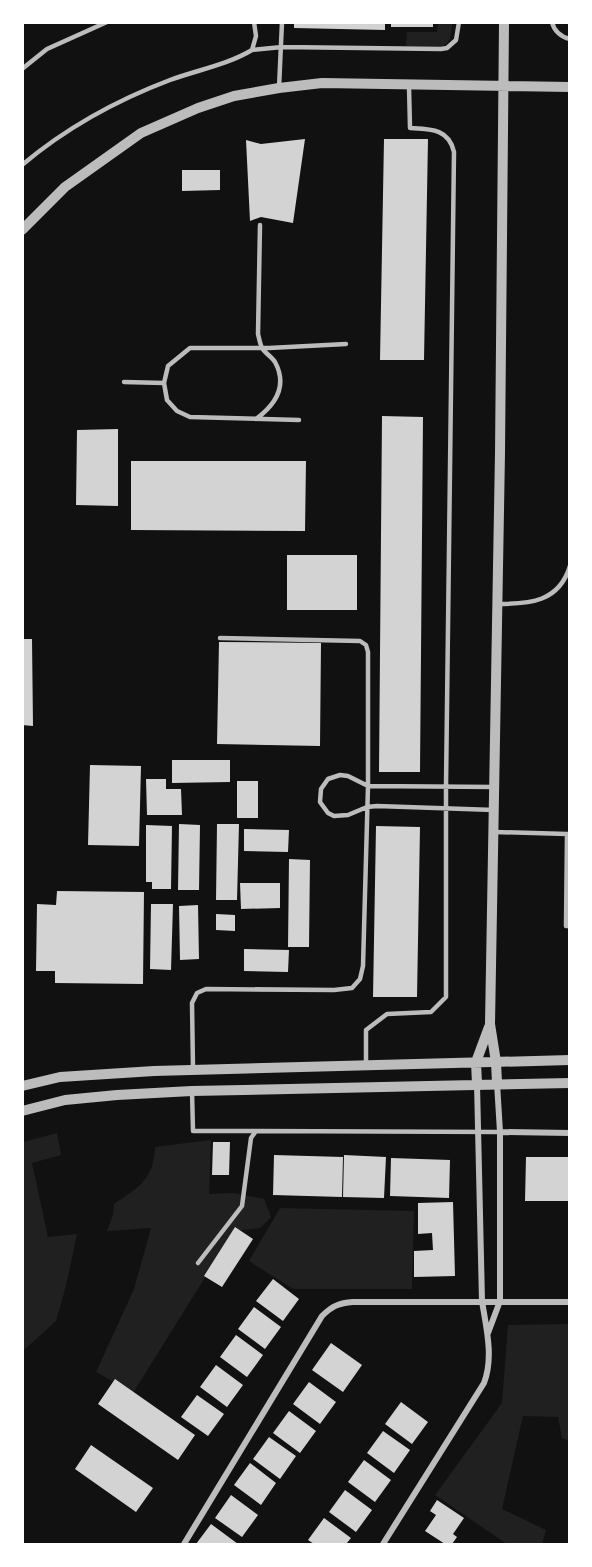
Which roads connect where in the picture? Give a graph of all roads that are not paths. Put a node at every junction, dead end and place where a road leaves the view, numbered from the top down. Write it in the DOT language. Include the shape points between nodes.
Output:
graph roads {
  1 [pos="107,22"];
  2 [pos="254,22"];
  3 [pos="282,22"];
  4 [pos="459,22"];
  5 [pos="504,22"];
  6 [pos="552,22"];
  7 [pos="570,39"];
  8 [pos="282,47"];
  9 [pos="252,50"];
  10 [pos="22,69"];
  11 [pos="410,85"];
  12 [pos="504,86"];
  13 [pos="279,87"];
  14 [pos="570,87"];
  15 [pos="22,165"];
  16 [pos="260,225"];
  17 [pos="22,230"];
  18 [pos="346,344"];
  19 [pos="262,348"];
  20 [pos="123,382"];
  21 [pos="164,383"];
  22 [pos="256,419"];
  23 [pos="299,420"];
  24 [pos="570,566"];
  25 [pos="498,604"];
  26 [pos="220,638"];
  27 [pos="368,786"];
  28 [pos="446,786"];
  29 [pos="495,787"];
  30 [pos="367,807"];
  31 [pos="446,810"];
  32 [pos="494,810"];
  33 [pos="494,832"];
  34 [pos="568,834"];
  35 [pos="570,926"];
  36 [pos="490,1024"];
  37 [pos="570,1060"];
  38 [pos="476,1062"];
  39 [pos="496,1062"];
  40 [pos="366,1065"];
  41 [pos="193,1069"];
  42 [pos="497,1083"];
  43 [pos="570,1083"];
  44 [pos="477,1084"];
  45 [pos="22,1086"];
  46 [pos="192,1091"];
  47 [pos="22,1111"];
  48 [pos="256,1131"];
  49 [pos="479,1131"];
  50 [pos="500,1132"];
  51 [pos="570,1133"];
  52 [pos="198,1263"];
  53 [pos="482,1301"];
  54 [pos="500,1301"];
  55 [pos="570,1302"];
  56 [pos="488,1334"];
  57 [pos="184,1545"];
  58 [pos="383,1545"];
  1 -- 10 [label="lane" via="53,45"];
  2 -- 9 [label="lane"];
  3 -- 8 [label="lane"];
  4 -- 8 [label="lane" via="456,40 441,49"];
  5 -- 12 [label="street"];
  6 -- 7 [label="lane" via="553,29"];
  8 -- 9 [label="lane"];
  8 -- 13 [label="lane"];
  9 -- 15 [label="lane" via="239,58 145,89 74,126"];
  11 -- 12 [label="street"];
  11 -- 13 [label="street" via="322,83"];
  11 -- 28 [label="lane" via="410,128 439,131 450,141 454,152"];
  12 -- 14 [label="street"];
  12 -- 25 [label="street"];
  13 -- 17 [label="street" via="234,96 141,133 65,187"];
  16 -- 19 [label="lane" via="258,334"];
  18 -- 19 [label="lane"];
  19 -- 21 [label="lane" via="190,348 168,366"];
  19 -- 22 [label="lane" via="275,362 281,380 279,396"];
  20 -- 21 [label="lane"];
  21 -- 22 [label="lane" via="167,400 190,417"];
  22 -- 23 [label="lane"];
  24 -- 25 [label="lane" via="560,585 546,597 527,604"];
  25 -- 29 [label="street"];
  26 -- 27 [label="lane" via="360,640 366,645"];
  27 -- 28 [label="lane"];
  27 -- 30 [label="lane"];
  27 -- 30 [label="lane" via="348,776 334,776 324,783 320,795 323,807 334,816"];
  28 -- 29 [label="lane"];
  28 -- 31 [label="lane"];
  29 -- 32 [label="street"];
  30 -- 31 [label="lane"];
  30 -- 41 [label="lane" via="360,979 352,988 334,990 206,989 197,993 192,1003"];
  31 -- 32 [label="lane"];
  31 -- 40 [label="lane" via="446,997 431,1012 387,1014 366,1030"];
  32 -- 33 [label="street"];
  33 -- 34 [label="lane"];
  33 -- 36 [label="street"];
  34 -- 35 [label="lane" via="566,926"];
  36 -- 38 [label="street"];
  36 -- 39 [label="street"];
  37 -- 39 [label="street"];
  38 -- 39 [label="street"];
  38 -- 40 [label="street"];
  38 -- 44 [label="street"];
  39 -- 42 [label="street"];
  40 -- 41 [label="street"];
  41 -- 45 [label="street" via="60,1077"];
  42 -- 43 [label="street"];
  42 -- 44 [label="street"];
  42 -- 50 [label="street"];
  44 -- 46 [label="street"];
  44 -- 49 [label="street"];
  46 -- 47 [label="street" via="65,1100"];
  46 -- 48 [label="lane" via="193,1131"];
  48 -- 49 [label="lane"];
  48 -- 52 [label="lane" via="251,1138 242,1206"];
  49 -- 50 [label="lane"];
  49 -- 53 [label="street"];
  50 -- 51 [label="street"];
  50 -- 54 [label="street"];
  53 -- 54 [label="street"];
  53 -- 56 [label="street"];
  53 -- 57 [label="street" via="353,1302 330,1307"];
  54 -- 55 [label="street"];
  54 -- 56 [label="street"];
  56 -- 58 [label="street" via="489,1372 484,1383"];
}
